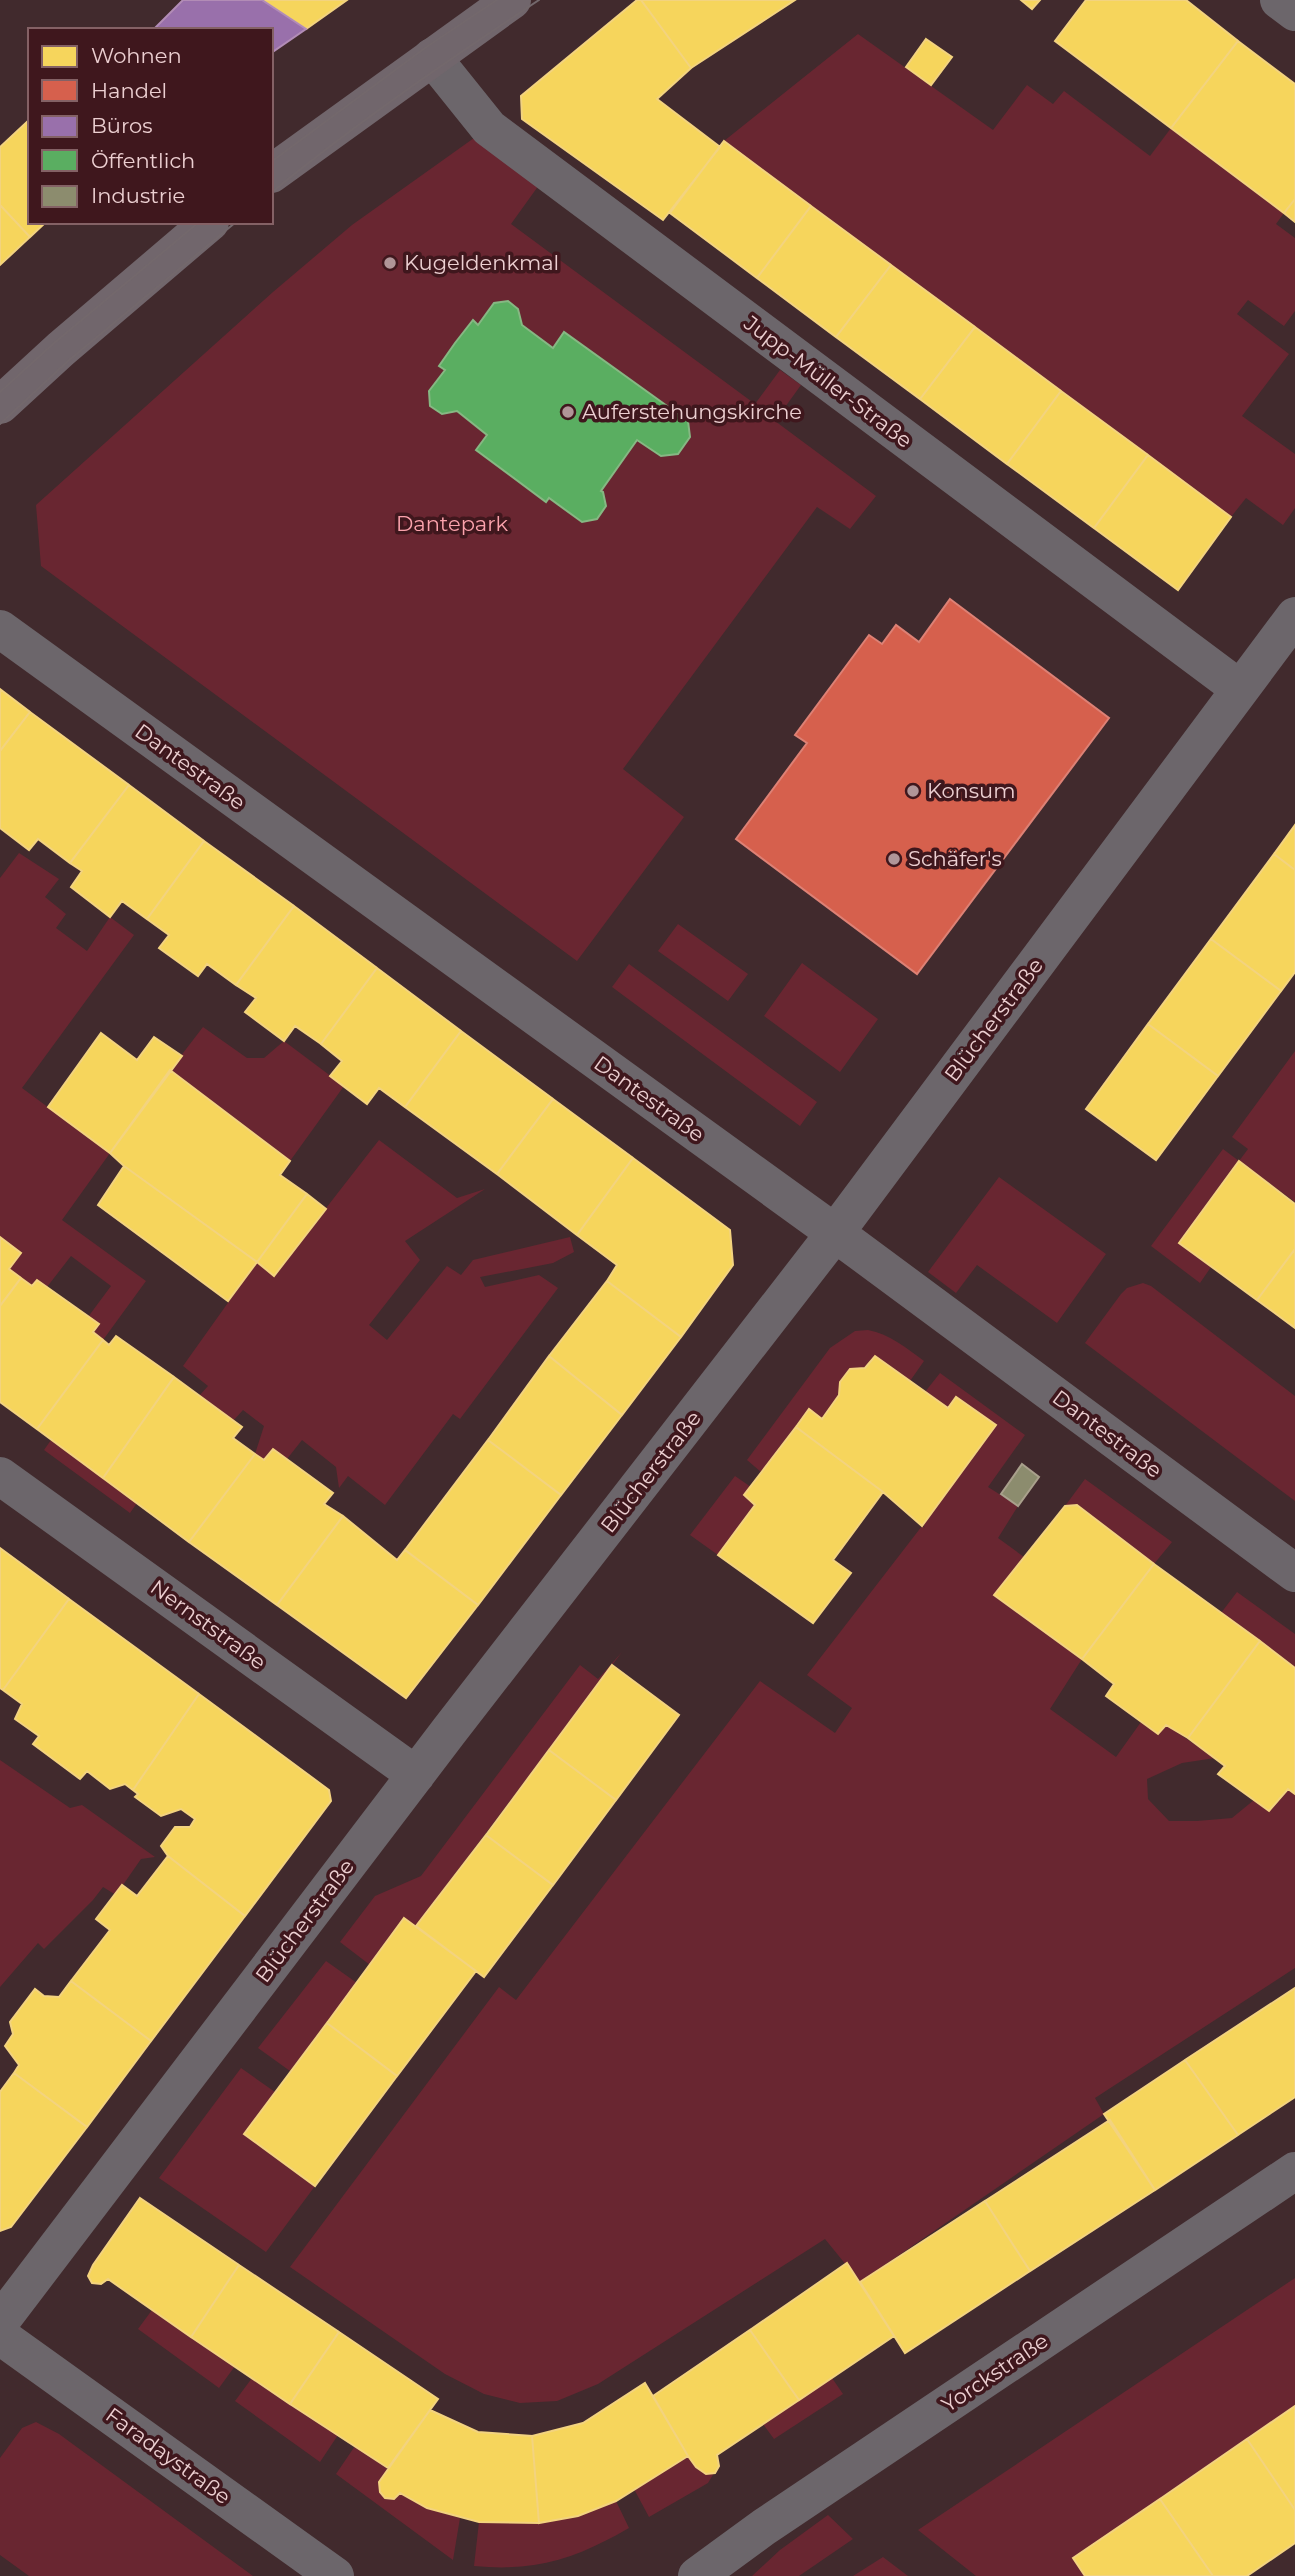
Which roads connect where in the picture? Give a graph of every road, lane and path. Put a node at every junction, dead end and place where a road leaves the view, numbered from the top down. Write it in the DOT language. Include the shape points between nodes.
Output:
graph roads {
  1 [pos="512,0"];
  2 [pos="1279,0"];
  3 [pos="1295,12"];
  4 [pos="432,57"];
  5 [pos="273,173"];
  6 [pos="208,224"];
  7 [pos="0,405"];
  8 [pos="1295,616"];
  9 [pos="0,629"];
  10 [pos="1240,689"];
  11 [pos="835,1233"];
  12 [pos="0,1476"];
  13 [pos="1295,1573"];
  14 [pos="416,1775"];
  15 [pos="1295,2171"];
  16 [pos="0,2322"];
  17 [pos="0,2336"];
  18 [pos="335,2576"];
  19 [pos="697,2576"];
  1 -- 4 [label="main road"];
  2 -- 3 [label="street"];
  4 -- 5 [label="main road"];
  4 -- 10 [label="street, Jupp-Müller-Straße" via="489,128"];
  6 -- 7 [label="main road"];
  8 -- 10 [label="street, Blücherstraße"];
  9 -- 11 [label="street, Dantestraße"];
  10 -- 11 [label="street, Blücherstraße"];
  11 -- 13 [label="street, Dantestraße"];
  11 -- 14 [label="street, Blücherstraße"];
  12 -- 14 [label="street, Nernststraße"];
  14 -- 16 [label="street, Blücherstraße"];
  15 -- 19 [label="street, Yorckstraße"];
  17 -- 18 [label="street, Faradaystraße"];
}
